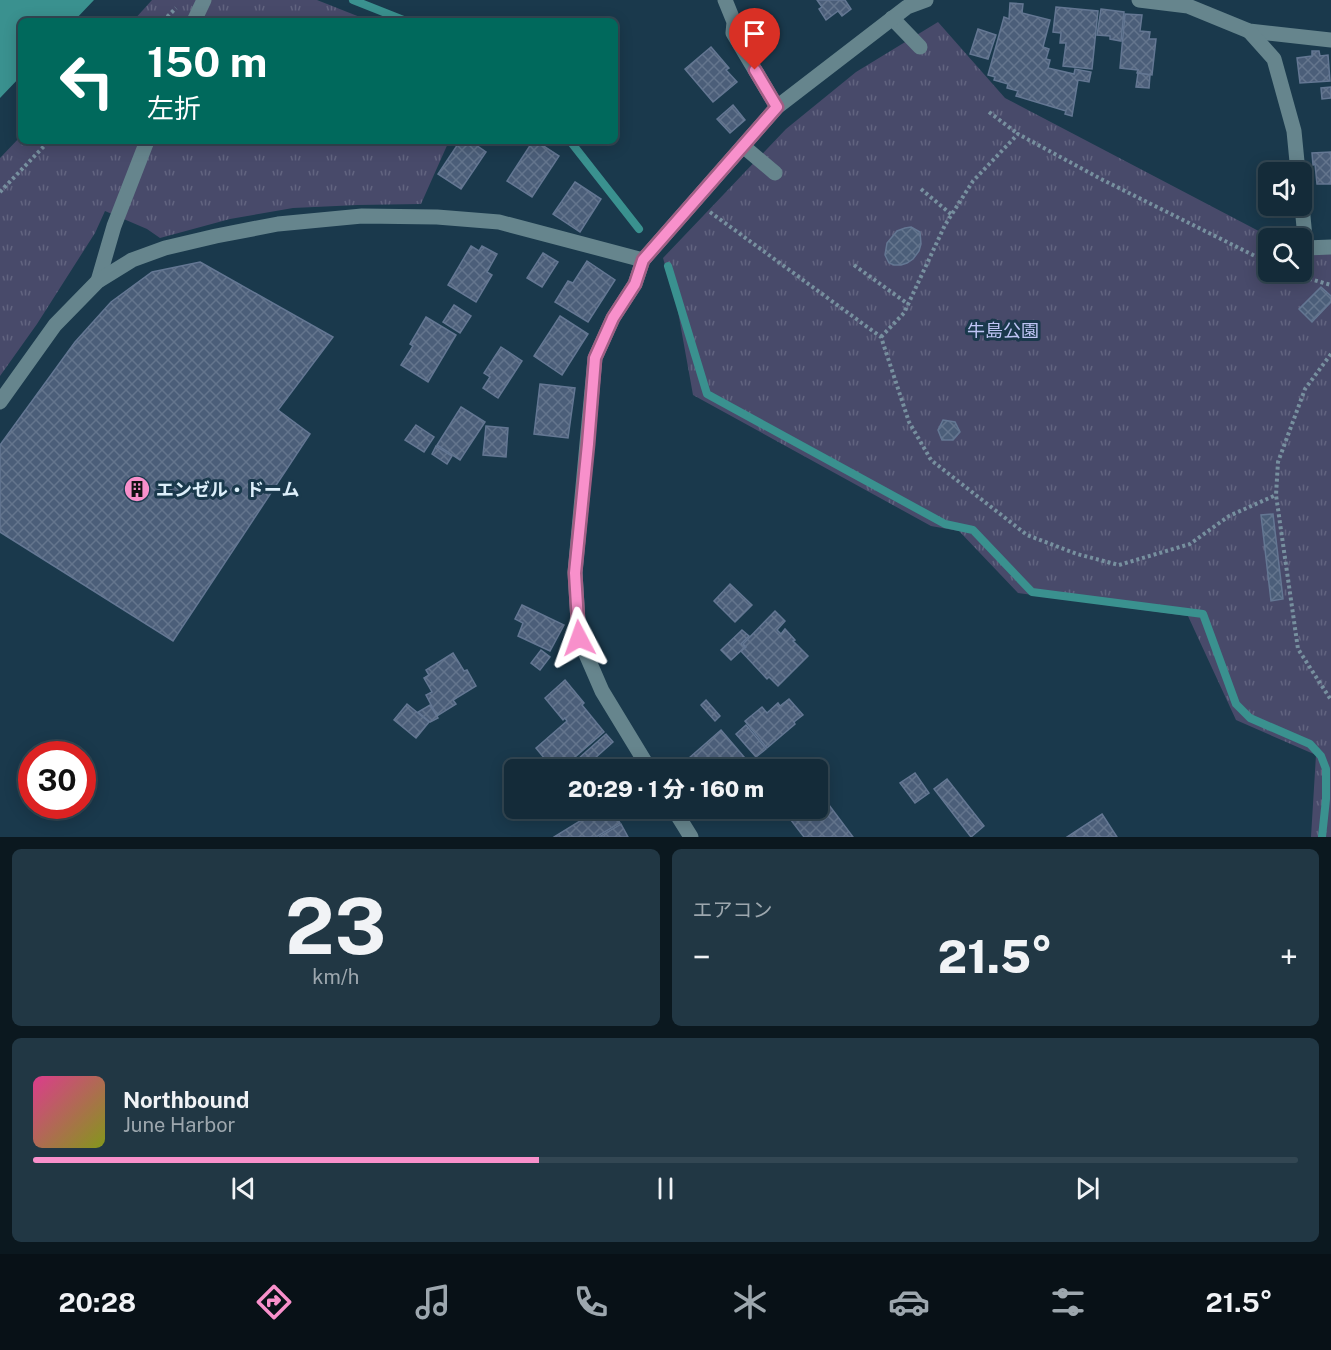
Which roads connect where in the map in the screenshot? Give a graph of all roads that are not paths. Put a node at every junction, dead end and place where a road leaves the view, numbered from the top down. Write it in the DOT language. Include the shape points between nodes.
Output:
graph roads {
  1 [pos="204,0"];
  2 [pos="725,0"];
  3 [pos="926,0"];
  4 [pos="1139,0"];
  5 [pos="195,18"];
  6 [pos="892,18"];
  7 [pos="1249,31"];
  8 [pos="1331,40"];
  9 [pos="920,47"];
  10 [pos="777,107"];
  11 [pos="146,144"];
  12 [pos="743,146"];
  13 [pos="1297,162"];
  14 [pos="775,173"];
  15 [pos="1303,216"];
  16 [pos="1331,247"];
  17 [pos="643,260"];
  18 [pos="98,281"];
  19 [pos="0,402"];
  20 [pos="643,759"];
  21 [pos="680,819"];
  22 [pos="691,837"];
  1 -- 5 [label="street"];
  2 -- 10 [label="street" via="734,22 733,33"];
  3 -- 6 [label="street"];
  4 -- 7 [label="street" via="1188,6"];
  6 -- 9 [label="street"];
  6 -- 10 [label="street"];
  7 -- 8 [label="street"];
  7 -- 13 [label="street" via="1274,59 1294,131"];
  10 -- 12 [label="street"];
  11 -- 18 [label="street" via="114,226"];
  12 -- 14 [label="street"];
  12 -- 17 [label="street"];
  15 -- 16 [label="street" via="1306,248"];
  17 -- 18 [label="street" via="499,222 362,216 279,224 165,248 132,260"];
  17 -- 20 [label="street" via="635,284 613,318 595,358 575,573 579,638 602,691"];
  18 -- 19 [label="street" via="55,325"];
  21 -- 22 [label="street"];
}
